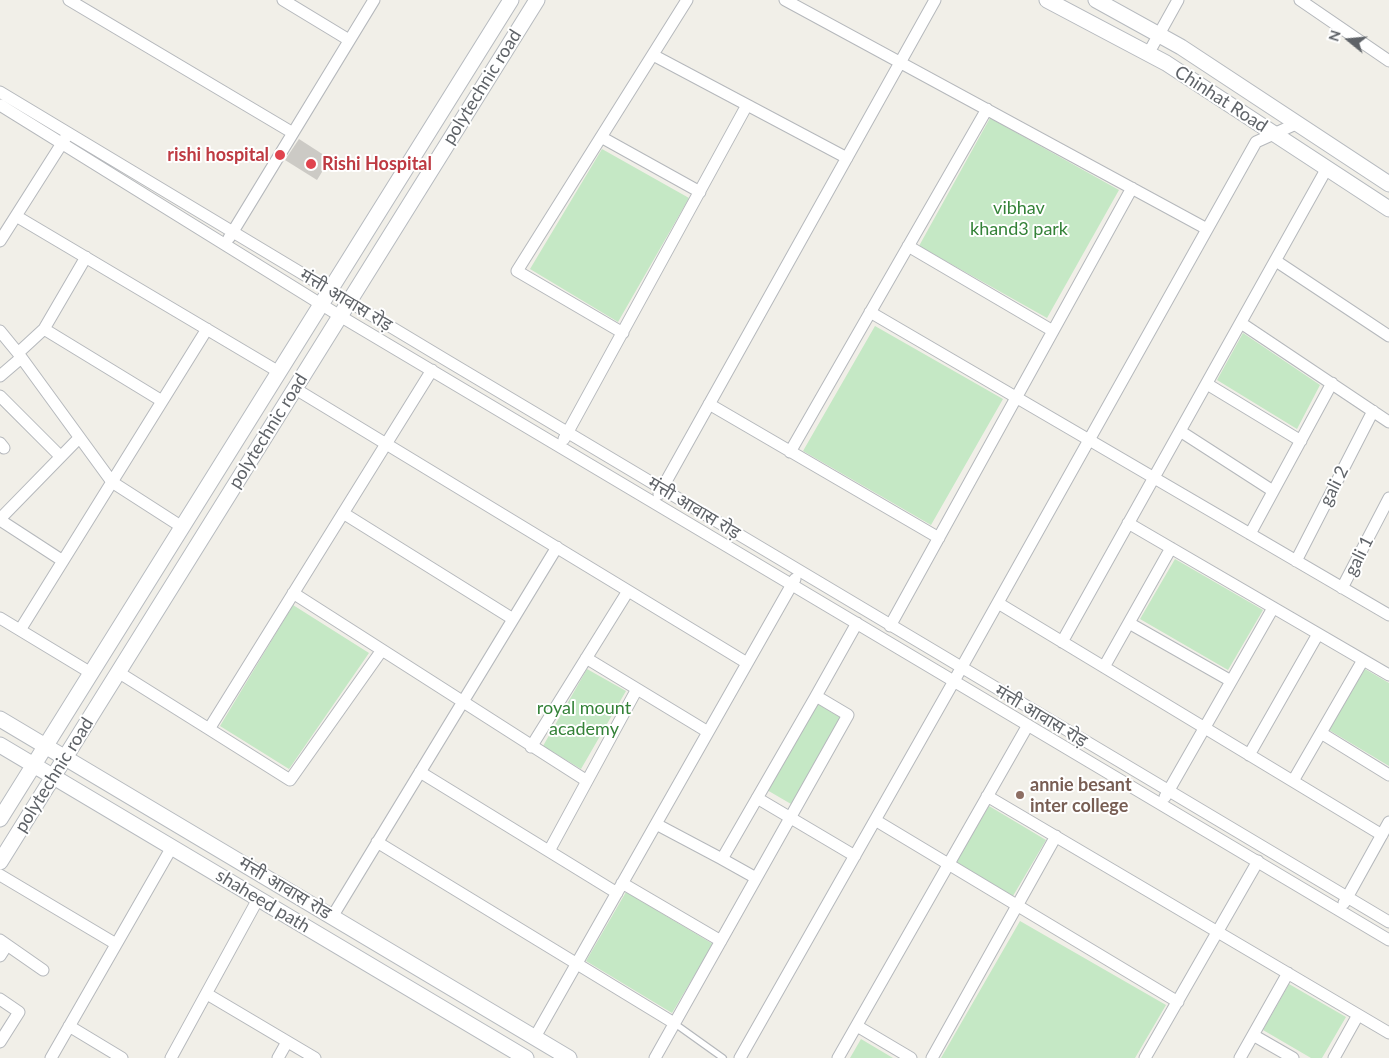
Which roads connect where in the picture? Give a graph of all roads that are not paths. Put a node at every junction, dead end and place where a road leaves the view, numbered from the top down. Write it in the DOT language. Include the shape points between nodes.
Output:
graph roads {
  1 [pos="69,0"];
  2 [pos="283,0"];
  3 [pos="374,0"];
  4 [pos="511,0"];
  5 [pos="537,0"];
  6 [pos="687,0"];
  7 [pos="785,0"];
  8 [pos="935,0"];
  9 [pos="1047,0"];
  10 [pos="1096,0"];
  11 [pos="1178,0"];
  12 [pos="1300,0"];
  13 [pos="1159,34"];
  14 [pos="349,40"];
  15 [pos="1148,54"];
  16 [pos="652,55"];
  17 [pos="1389,61"];
  18 [pos="901,62"];
  19 [pos="0,92"];
  20 [pos="0,105"];
  21 [pos="747,105"];
  22 [pos="987,109"];
  23 [pos="1298,124"];
  24 [pos="293,133"];
  25 [pos="1274,133"];
  26 [pos="601,137"];
  27 [pos="66,138"];
  28 [pos="847,158"];
  29 [pos="1327,168"];
  30 [pos="1389,184"];
  31 [pos="1132,188"];
  32 [pos="700,192"];
  33 [pos="1389,209"];
  34 [pos="16,216"];
  35 [pos="1207,229"];
  36 [pos="233,232"];
  37 [pos="0,241"];
  38 [pos="225,244"];
  39 [pos="908,246"];
  40 [pos="86,257"];
  41 [pos="1276,261"];
  42 [pos="330,290"];
  43 [pos="349,302"];
  44 [pos="321,304"];
  45 [pos="870,312"];
  46 [pos="340,316"];
  47 [pos="1241,322"];
  48 [pos="44,329"];
  49 [pos="207,329"];
  50 [pos="1053,331"];
  51 [pos="623,333"];
  52 [pos="1389,336"];
  53 [pos="2,338"];
  54 [pos="20,355"];
  55 [pos="432,370"];
  56 [pos="279,372"];
  57 [pos="0,376"];
  58 [pos="1207,384"];
  59 [pos="1332,384"];
  60 [pos="294,388"];
  61 [pos="0,396"];
  62 [pos="1016,397"];
  63 [pos="162,401"];
  64 [pos="709,404"];
  65 [pos="1373,411"];
  66 [pos="1389,422"];
  67 [pos="1180,431"];
  68 [pos="569,434"];
  69 [pos="79,438"];
  70 [pos="1089,440"];
  71 [pos="1301,440"];
  72 [pos="386,444"];
  73 [pos="558,446"];
  74 [pos="790,452"];
  75 [pos="60,456"];
  76 [pos="1154,478"];
  77 [pos="112,482"];
  78 [pos="662,489"];
  79 [pos="1273,491"];
  80 [pos="1389,498"];
  81 [pos="654,502"];
  82 [pos="343,513"];
  83 [pos="0,520"];
  84 [pos="1128,523"];
  85 [pos="182,527"];
  86 [pos="1250,534"];
  87 [pos="938,538"];
  88 [pos="557,547"];
  89 [pos="1172,548"];
  90 [pos="63,561"];
  91 [pos="1296,561"];
  92 [pos="799,571"];
  93 [pos="792,584"];
  94 [pos="1342,588"];
  95 [pos="628,590"];
  96 [pos="293,593"];
  97 [pos="998,603"];
  98 [pos="1273,608"];
  99 [pos="1388,613"];
  100 [pos="0,618"];
  101 [pos="513,619"];
  102 [pos="857,623"];
  103 [pos="1129,623"];
  104 [pos="890,626"];
  105 [pos="20,630"];
  106 [pos="1318,634"];
  107 [pos="1062,642"];
  108 [pos="382,650"];
  109 [pos="586,658"];
  110 [pos="1363,660"];
  111 [pos="747,663"];
  112 [pos="1104,667"];
  113 [pos="961,668"];
  114 [pos="118,672"];
  115 [pos="91,673"];
  116 [pos="1389,675"];
  117 [pos="954,681"];
  118 [pos="1231,682"];
  119 [pos="637,689"];
  120 [pos="816,696"];
  121 [pos="462,702"];
  122 [pos="0,719"];
  123 [pos="1028,725"];
  124 [pos="1204,728"];
  125 [pos="209,729"];
  126 [pos="708,732"];
  127 [pos="1321,733"];
  128 [pos="0,745"];
  129 [pos="46,746"];
  130 [pos="531,747"];
  131 [pos="1249,755"];
  132 [pos="65,758"];
  133 [pos="34,765"];
  134 [pos="420,772"];
  135 [pos="1389,775"];
  136 [pos="53,776"];
  137 [pos="587,781"];
  138 [pos="1293,781"];
  139 [pos="1168,791"];
  140 [pos="987,796"];
  141 [pos="757,798"];
  142 [pos="1161,804"];
  143 [pos="790,818"];
  144 [pos="0,819"];
  145 [pos="875,820"];
  146 [pos="1389,822"];
  147 [pos="656,824"];
  148 [pos="1382,835"];
  149 [pos="1056,836"];
  150 [pos="377,842"];
  151 [pos="172,847"];
  152 [pos="549,851"];
  153 [pos="855,856"];
  154 [pos="722,860"];
  155 [pos="0,862"];
  156 [pos="1258,862"];
  157 [pos="948,864"];
  158 [pos="0,875"];
  159 [pos="756,878"];
  160 [pos="619,888"];
  161 [pos="1346,897"];
  162 [pos="258,899"];
  163 [pos="1017,906"];
  164 [pos="1341,911"];
  165 [pos="332,917"];
  166 [pos="1389,922"];
  167 [pos="1218,932"];
  168 [pos="1389,940"];
  169 [pos="720,941"];
  170 [pos="4,943"];
  171 [pos="116,944"];
  172 [pos="0,956"];
  173 [pos="576,964"];
  174 [pos="44,970"];
  175 [pos="1288,973"];
  176 [pos="207,994"];
  177 [pos="0,999"];
  178 [pos="1178,1002"];
  179 [pos="1358,1015"];
  180 [pos="674,1024"];
  181 [pos="70,1026"];
  182 [pos="857,1026"];
  183 [pos="1389,1033"];
  184 [pos="1253,1035"];
  185 [pos="534,1037"];
  186 [pos="0,1042"];
  187 [pos="287,1042"];
  188 [pos="515,1055"];
  189 [pos="744,1057"];
  190 [pos="51,1058"];
  191 [pos="122,1058"];
  192 [pos="170,1058"];
  193 [pos="278,1058"];
  194 [pos="315,1058"];
  195 [pos="570,1058"];
  196 [pos="655,1058"];
  197 [pos="722,1058"];
  198 [pos="838,1058"];
  199 [pos="911,1058"];
  200 [pos="932,1058"];
  201 [pos="1145,1058"];
  202 [pos="1240,1058"];
  203 [pos="1293,1058"];
  204 [pos="1334,1058"];
  1 -- 24 [label="street"];
  2 -- 14 [label="street"];
  3 -- 14 [label="street"];
  4 -- 42 [label="street"];
  5 -- 43 [label="street, polytechnic road"];
  6 -- 16 [label="street"];
  7 -- 18 [label="street"];
  8 -- 18 [label="street"];
  9 -- 15 [label="street, Chinhat Road"];
  10 -- 13 [label="street"];
  11 -- 13 [label="street"];
  12 -- 17 [label="street"];
  13 -- 15 [label="street"];
  13 -- 23 [label="street"];
  14 -- 24 [label="street"];
  15 -- 25 [label="street, Chinhat Road"];
  16 -- 21 [label="street"];
  16 -- 26 [label="street"];
  18 -- 22 [label="street"];
  18 -- 28 [label="street"];
  19 -- 27 [label="street, मंत्ती आवास रोड़"];
  20 -- 27 [label="street"];
  21 -- 28 [label="street"];
  21 -- 32 [label="street"];
  22 -- 31 [label="street"];
  22 -- 39 [label="street"];
  23 -- 25 [label="street"];
  23 -- 30 [label="street"];
  24 -- 36 [label="street"];
  25 -- 29 [label="street, Chinhat Road"];
  25 -- 35 [label="street" via="1256,142"];
  26 -- 32 [label="street"];
  26 -- 51 [label="street" via="517,271"];
  27 -- 34 [label="street"];
  27 -- 36 [label="street, मंत्ती आवास रोड़"];
  27 -- 38 [label="street"];
  28 -- 64 [label="street"];
  29 -- 33 [label="street, Chinhat Road"];
  29 -- 41 [label="street"];
  31 -- 35 [label="street"];
  31 -- 50 [label="street"];
  32 -- 51 [label="street"];
  34 -- 37 [label="street"];
  34 -- 40 [label="street"];
  35 -- 70 [label="street"];
  36 -- 38 [label="street"];
  36 -- 42 [label="street, मंत्ती आवास रोड़"];
  38 -- 44 [label="street"];
  39 -- 45 [label="street"];
  39 -- 50 [label="street"];
  40 -- 48 [label="street"];
  40 -- 49 [label="street"];
  41 -- 47 [label="street"];
  41 -- 52 [label="street"];
  42 -- 43 [label="street, मंत्ती आवास रोड़"];
  42 -- 44 [label="street"];
  43 -- 46 [label="street, polytechnic road"];
  43 -- 68 [label="street, मंत्ती आवास रोड़"];
  44 -- 46 [label="street"];
  44 -- 56 [label="street"];
  45 -- 62 [label="street"];
  45 -- 74 [label="street"];
  46 -- 55 [label="street"];
  46 -- 60 [label="street, polytechnic road"];
  47 -- 58 [label="street"];
  47 -- 59 [label="street"];
  48 -- 54 [label="street"];
  48 -- 63 [label="street"];
  49 -- 56 [label="street"];
  49 -- 63 [label="street"];
  50 -- 62 [label="street"];
  51 -- 68 [label="street"];
  53 -- 54 [label="street"];
  54 -- 57 [label="street"];
  54 -- 69 [label="street"];
  55 -- 72 [label="street"];
  55 -- 73 [label="street"];
  56 -- 85 [label="street"];
  58 -- 67 [label="street"];
  58 -- 71 [label="street"];
  59 -- 65 [label="street"];
  59 -- 71 [label="street"];
  60 -- 72 [label="street"];
  60 -- 114 [label="street, polytechnic road"];
  61 -- 75 [label="street"];
  62 -- 70 [label="street"];
  62 -- 87 [label="street"];
  63 -- 77 [label="street"];
  64 -- 74 [label="street"];
  64 -- 78 [label="street"];
  65 -- 66 [label="street"];
  65 -- 91 [label="street, gali 2"];
  67 -- 76 [label="street"];
  67 -- 79 [label="street"];
  68 -- 73 [label="street"];
  68 -- 78 [label="street, मंत्ती आवास रोड़"];
  69 -- 75 [label="street"];
  69 -- 77 [label="street"];
  70 -- 76 [label="street"];
  70 -- 97 [label="street"];
  71 -- 79 [label="street"];
  72 -- 82 [label="street"];
  72 -- 88 [label="street"];
  73 -- 81 [label="street"];
  74 -- 87 [label="street"];
  75 -- 83 [label="street"];
  76 -- 84 [label="street"];
  76 -- 86 [label="street"];
  77 -- 85 [label="street"];
  77 -- 90 [label="street"];
  78 -- 81 [label="street"];
  78 -- 92 [label="street, मंत्ती आवास रोड़"];
  79 -- 86 [label="street"];
  80 -- 94 [label="street, gali 1"];
  81 -- 93 [label="street"];
  82 -- 96 [label="street"];
  82 -- 101 [label="street"];
  83 -- 90 [label="street"];
  84 -- 89 [label="street"];
  84 -- 107 [label="street"];
  85 -- 115 [label="street"];
  86 -- 91 [label="street"];
  87 -- 104 [label="street"];
  88 -- 95 [label="street"];
  88 -- 101 [label="street"];
  89 -- 98 [label="street"];
  89 -- 103 [label="street"];
  90 -- 105 [label="street"];
  91 -- 94 [label="street"];
  92 -- 93 [label="street"];
  92 -- 104 [label="street, मंत्ती आवास रोड़"];
  93 -- 102 [label="street"];
  93 -- 111 [label="street"];
  94 -- 99 [label="street"];
  95 -- 109 [label="street"];
  95 -- 111 [label="street"];
  96 -- 108 [label="street"];
  96 -- 125 [label="street"];
  97 -- 107 [label="street"];
  97 -- 113 [label="street"];
  98 -- 106 [label="street"];
  98 -- 118 [label="street"];
  100 -- 105 [label="street"];
  101 -- 121 [label="street"];
  102 -- 117 [label="street"];
  102 -- 120 [label="street"];
  103 -- 112 [label="street"];
  103 -- 118 [label="street"];
  104 -- 113 [label="street, मंत्ती आवास रोड़"];
  105 -- 115 [label="street"];
  106 -- 110 [label="street"];
  106 -- 131 [label="street"];
  107 -- 112 [label="street"];
  108 -- 121 [label="street"];
  108 -- 125 [label="street" via="290,780"];
  109 -- 119 [label="street"];
  109 -- 130 [label="street"];
  110 -- 116 [label="street"];
  110 -- 127 [label="street"];
  111 -- 126 [label="street"];
  112 -- 124 [label="street"];
  113 -- 117 [label="street"];
  113 -- 139 [label="street, मंत्ती आवास रोड़"];
  114 -- 125 [label="street"];
  114 -- 132 [label="street, polytechnic road"];
  115 -- 129 [label="street"];
  117 -- 123 [label="street"];
  117 -- 145 [label="street"];
  118 -- 124 [label="street"];
  119 -- 126 [label="street"];
  119 -- 137 [label="street"];
  120 -- 141 [label="street"];
  120 -- 143 [label="street" via="848,714"];
  121 -- 130 [label="street"];
  121 -- 134 [label="street"];
  122 -- 129 [label="street, मंत्ती आवास रोड"];
  123 -- 140 [label="street"];
  123 -- 142 [label="street"];
  124 -- 131 [label="street"];
  124 -- 139 [label="street"];
  126 -- 147 [label="street"];
  127 -- 135 [label="street"];
  127 -- 138 [label="street"];
  128 -- 133 [label="street, shaheed path"];
  129 -- 132 [label="street, मंत्ती आवास रोड"];
  129 -- 133 [label="street"];
  130 -- 137 [label="street"];
  131 -- 138 [label="street"];
  132 -- 136 [label="street, polytechnic road"];
  132 -- 165 [label="street, मंत्ती आवास रोड"];
  133 -- 136 [label="street, shaheed path"];
  133 -- 144 [label="street"];
  134 -- 150 [label="street"];
  134 -- 152 [label="street"];
  136 -- 151 [label="street, shaheed path"];
  136 -- 155 [label="street, polytechnic road"];
  137 -- 152 [label="street"];
  138 -- 148 [label="street"];
  139 -- 142 [label="street"];
  139 -- 161 [label="street, मंत्ती आवास रोड़"];
  140 -- 149 [label="street"];
  140 -- 157 [label="street"];
  141 -- 143 [label="street"];
  141 -- 154 [label="street"];
  142 -- 156 [label="street"];
  143 -- 153 [label="street"];
  143 -- 159 [label="street"];
  145 -- 153 [label="street"];
  145 -- 157 [label="street"];
  146 -- 148 [label="street"];
  147 -- 154 [label="street"];
  147 -- 160 [label="street"];
  148 -- 161 [label="street"];
  149 -- 163 [label="street"];
  149 -- 167 [label="street"];
  150 -- 165 [label="street"];
  150 -- 173 [label="street"];
  151 -- 162 [label="street, shaheed path"];
  151 -- 171 [label="street"];
  152 -- 160 [label="street"];
  153 -- 189 [label="street"];
  154 -- 159 [label="street"];
  156 -- 164 [label="street"];
  156 -- 167 [label="street"];
  157 -- 163 [label="street"];
  157 -- 182 [label="street"];
  158 -- 171 [label="street"];
  159 -- 169 [label="street"];
  160 -- 169 [label="street"];
  160 -- 173 [label="street"];
  161 -- 164 [label="street"];
  161 -- 166 [label="street, मंत्ती आवास रोड़"];
  162 -- 176 [label="street"];
  162 -- 188 [label="street, shaheed path"];
  163 -- 178 [label="street"];
  163 -- 200 [label="street"];
  164 -- 168 [label="street"];
  165 -- 185 [label="street, मंत्ती आवास रोड"];
  167 -- 175 [label="street"];
  167 -- 178 [label="street"];
  169 -- 180 [label="street"];
  170 -- 172 [label="street"];
  170 -- 174 [label="street"];
  171 -- 181 [label="street"];
  173 -- 180 [label="street"];
  173 -- 185 [label="street"];
  175 -- 179 [label="street"];
  175 -- 184 [label="street"];
  176 -- 187 [label="street"];
  176 -- 192 [label="street"];
  177 -- 186 [label="street" via="19,1012"];
  178 -- 201 [label="street"];
  179 -- 183 [label="street"];
  179 -- 204 [label="street"];
  180 -- 196 [label="street"];
  180 -- 197 [label="lane"];
  181 -- 190 [label="street"];
  181 -- 191 [label="street"];
  182 -- 198 [label="street"];
  182 -- 199 [label="street"];
  184 -- 202 [label="street"];
  184 -- 203 [label="street"];
  185 -- 195 [label="street, मंत्ती आवास रोड"];
  187 -- 193 [label="street"];
  187 -- 194 [label="street"];
}
